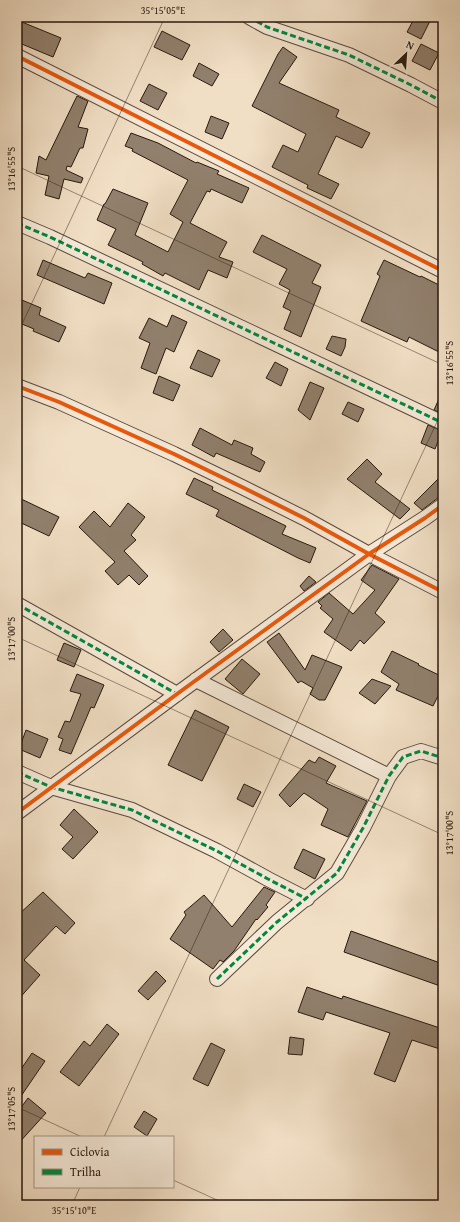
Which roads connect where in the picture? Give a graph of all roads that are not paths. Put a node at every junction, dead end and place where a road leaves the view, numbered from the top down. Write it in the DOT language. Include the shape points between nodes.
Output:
graph roads {
  1 [pos="249,17"];
  2 [pos="17,56"];
  3 [pos="443,102"];
  4 [pos="17,222"];
  5 [pos="443,271"];
  6 [pos="17,386"];
  7 [pos="443,424"];
  8 [pos="443,505"];
  9 [pos="369,554"];
  10 [pos="443,592"];
  11 [pos="17,604"];
  12 [pos="196,680"];
  13 [pos="176,694"];
  14 [pos="443,758"];
  15 [pos="17,772"];
  16 [pos="389,776"];
  17 [pos="51,787"];
  18 [pos="17,813"];
  19 [pos="307,899"];
  20 [pos="217,979"];
  1 -- 3 [label="street" via="266,27 349,55"];
  2 -- 5 [label="street"];
  4 -- 7 [label="street"];
  6 -- 9 [label="street" via="59,402 180,458 304,518"];
  8 -- 9 [label="street"];
  9 -- 10 [label="street"];
  9 -- 12 [label="street"];
  11 -- 13 [label="street"];
  12 -- 13 [label="street"];
  12 -- 16 [label="street"];
  13 -- 17 [label="street"];
  14 -- 16 [label="street" via="421,751 403,757"];
  15 -- 17 [label="street"];
  16 -- 19 [label="street" via="337,873"];
  17 -- 18 [label="street"];
  17 -- 19 [label="street" via="132,810"];
  19 -- 20 [label="street" via="277,922"];
}
